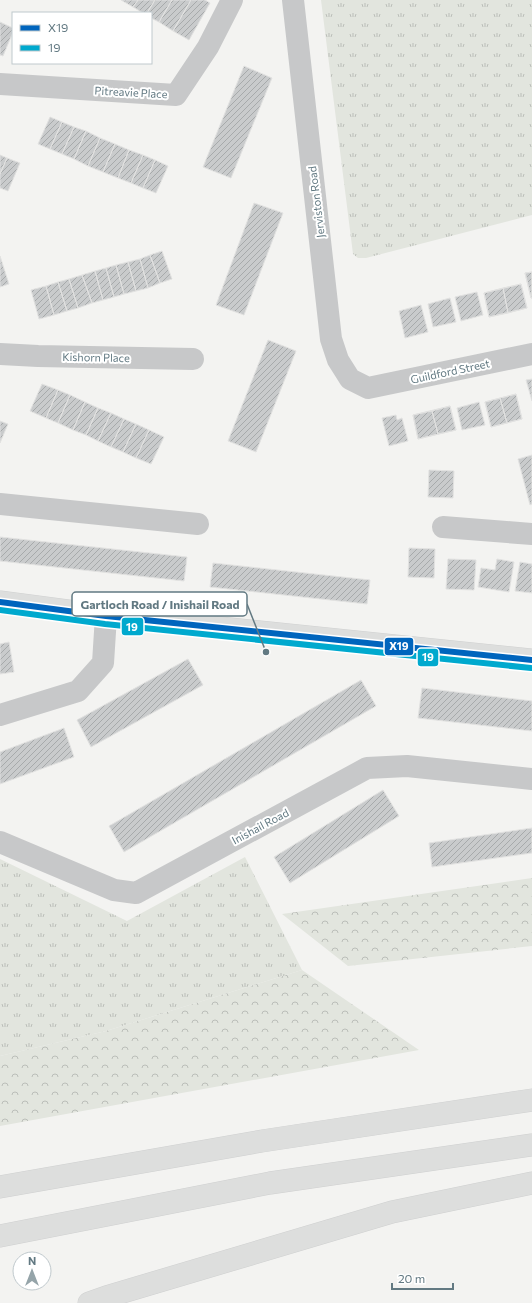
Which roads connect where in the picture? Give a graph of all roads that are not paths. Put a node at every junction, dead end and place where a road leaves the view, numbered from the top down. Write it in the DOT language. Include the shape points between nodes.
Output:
graph roads {
  1 [pos="232,0"];
  2 [pos="293,0"];
  3 [pos="0,84"];
  4 [pos="0,354"];
  5 [pos="532,354"];
  6 [pos="193,359"];
  7 [pos="368,388"];
  8 [pos="0,504"];
  9 [pos="198,524"];
  10 [pos="443,527"];
  11 [pos="532,534"];
  12 [pos="0,602"];
  13 [pos="106,616"];
  14 [pos="532,660"];
  15 [pos="0,715"];
  16 [pos="532,779"];
  17 [pos="0,842"];
  18 [pos="532,1100"];
  19 [pos="532,1145"];
  20 [pos="532,1183"];
  21 [pos="0,1187"];
  22 [pos="0,1236"];
  23 [pos="89,1303"];
  1 -- 3 [label="street, Pitreavie Place" via="208,47 176,95"];
  2 -- 7 [label="street, Jerviston Road" via="331,339 338,360 350,378"];
  4 -- 6 [label="street, Kishorn Place"];
  5 -- 7 [label="street, Guildford Street"];
  8 -- 9 [label="street"];
  10 -- 11 [label="street"];
  12 -- 13 [label="main road"];
  13 -- 14 [label="main road"];
  13 -- 15 [label="street" via="103,663 78,691"];
  16 -- 17 [label="street, Inishail Road" via="408,766 367,768 136,892 114,890"];
  18 -- 21 [label="main road" via="262,1141"];
  19 -- 22 [label="main road" via="270,1183"];
  20 -- 23 [label="main road" via="392,1212"];
}
